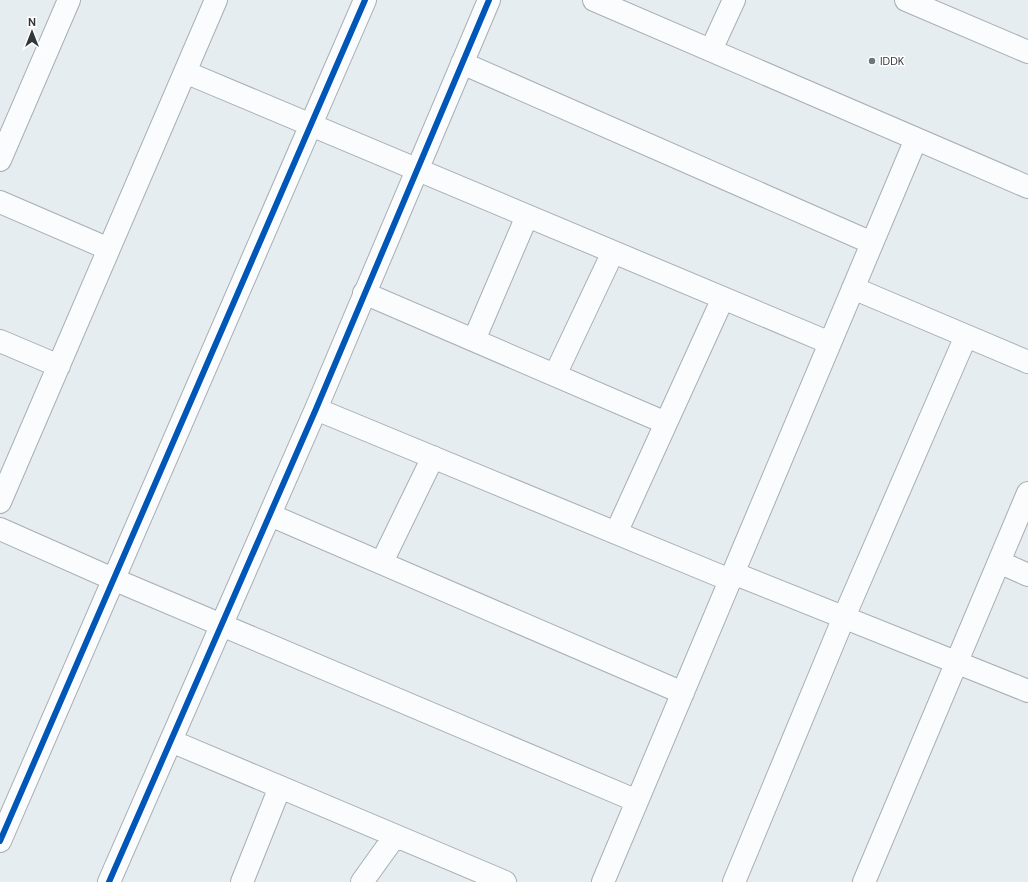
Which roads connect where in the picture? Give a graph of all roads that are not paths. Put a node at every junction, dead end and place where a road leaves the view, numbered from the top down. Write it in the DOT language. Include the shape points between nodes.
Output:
graph roads {
  1 [pos="69,0"];
  2 [pos="216,0"];
  3 [pos="365,0"];
  4 [pos="489,0"];
  5 [pos="594,0"];
  6 [pos="734,0"];
  7 [pos="906,0"];
  8 [pos="711,50"];
  9 [pos="1028,52"];
  10 [pos="462,63"];
  11 [pos="185,72"];
  12 [pos="311,126"];
  13 [pos="916,139"];
  14 [pos="0,160"];
  15 [pos="416,170"];
  16 [pos="1028,187"];
  17 [pos="0,202"];
  18 [pos="527,216"];
  19 [pos="872,243"];
  20 [pos="109,249"];
  21 [pos="613,252"];
  22 [pos="853,288"];
  23 [pos="364,293"];
  24 [pos="723,298"];
  25 [pos="966,336"];
  26 [pos="474,340"];
  27 [pos="0,341"];
  28 [pos="830,343"];
  29 [pos="1028,362"];
  30 [pos="59,366"];
  31 [pos="555,375"];
  32 [pos="316,409"];
  33 [pos="666,423"];
  34 [pos="433,457"];
  35 [pos="1028,493"];
  36 [pos="0,502"];
  37 [pos="270,515"];
  38 [pos="0,529"];
  39 [pos="616,533"];
  40 [pos="382,562"];
  41 [pos="999,562"];
  42 [pos="1028,575"];
  43 [pos="732,576"];
  44 [pos="113,579"];
  45 [pos="844,617"];
  46 [pos="222,625"];
  47 [pos="958,663"];
  48 [pos="1028,691"];
  49 [pos="683,693"];
  50 [pos="171,741"];
  51 [pos="280,787"];
  52 [pos="637,801"];
  53 [pos="395,836"];
  54 [pos="0,841"];
  55 [pos="109,882"];
  56 [pos="242,882"];
  57 [pos="362,882"];
  58 [pos="505,882"];
  59 [pos="603,882"];
  60 [pos="734,882"];
  61 [pos="864,882"];
  1 -- 14 [label="street"];
  2 -- 11 [label="street"];
  3 -- 12 [label="street"];
  4 -- 10 [label="street"];
  5 -- 8 [label="street"];
  6 -- 8 [label="street"];
  7 -- 9 [label="street"];
  8 -- 13 [label="street"];
  10 -- 15 [label="street"];
  10 -- 19 [label="street"];
  11 -- 12 [label="street"];
  11 -- 20 [label="street"];
  12 -- 15 [label="street"];
  12 -- 44 [label="street"];
  13 -- 16 [label="street"];
  13 -- 19 [label="street"];
  15 -- 18 [label="street"];
  15 -- 23 [label="street"];
  17 -- 20 [label="street"];
  18 -- 21 [label="street"];
  18 -- 26 [label="street"];
  19 -- 22 [label="street"];
  20 -- 30 [label="street"];
  21 -- 24 [label="street"];
  21 -- 31 [label="street"];
  22 -- 25 [label="street"];
  22 -- 28 [label="street"];
  23 -- 26 [label="street"];
  23 -- 32 [label="street"];
  24 -- 28 [label="street"];
  24 -- 33 [label="street"];
  25 -- 29 [label="street"];
  25 -- 45 [label="street"];
  26 -- 31 [label="street"];
  27 -- 30 [label="street"];
  28 -- 43 [label="street"];
  30 -- 36 [label="street"];
  31 -- 33 [label="street"];
  32 -- 34 [label="street"];
  32 -- 37 [label="street"];
  33 -- 39 [label="street"];
  34 -- 39 [label="street"];
  34 -- 40 [label="street"];
  35 -- 41 [label="street"];
  37 -- 40 [label="street"];
  37 -- 46 [label="street"];
  38 -- 44 [label="street"];
  39 -- 43 [label="street"];
  40 -- 49 [label="street"];
  41 -- 42 [label="street"];
  41 -- 47 [label="street"];
  43 -- 45 [label="street"];
  43 -- 49 [label="street"];
  44 -- 46 [label="street"];
  44 -- 54 [label="street"];
  45 -- 47 [label="street"];
  45 -- 60 [label="street"];
  46 -- 50 [label="street"];
  46 -- 52 [label="street"];
  47 -- 48 [label="street"];
  47 -- 61 [label="street"];
  49 -- 52 [label="street"];
  50 -- 51 [label="street"];
  50 -- 55 [label="street"];
  51 -- 53 [label="street"];
  51 -- 56 [label="street"];
  52 -- 59 [label="street"];
  53 -- 57 [label="street"];
  53 -- 58 [label="street"];
}
